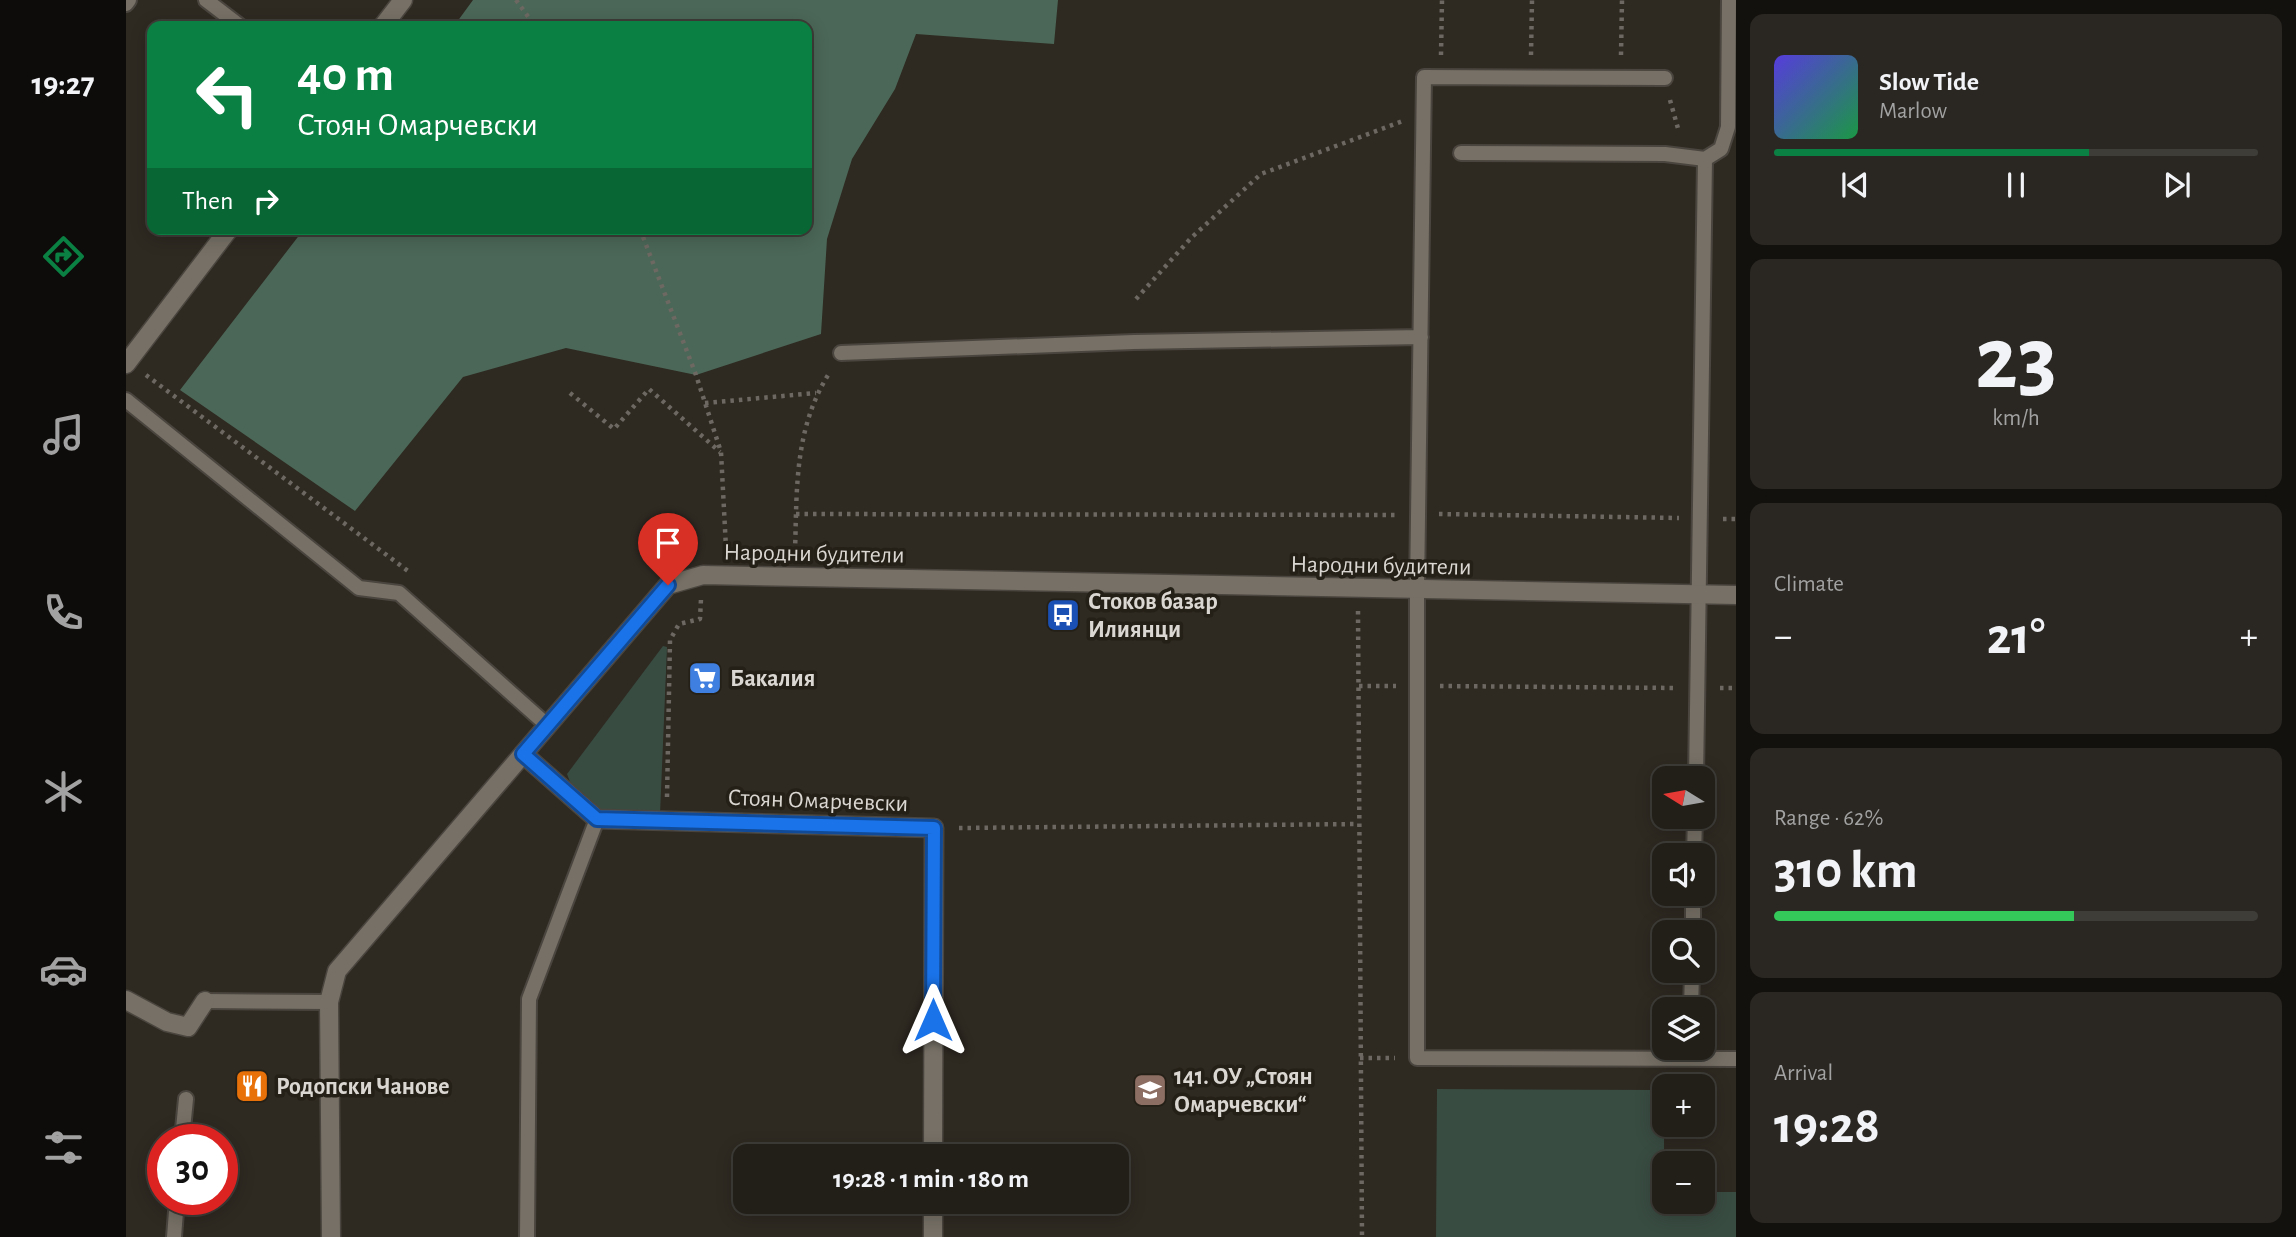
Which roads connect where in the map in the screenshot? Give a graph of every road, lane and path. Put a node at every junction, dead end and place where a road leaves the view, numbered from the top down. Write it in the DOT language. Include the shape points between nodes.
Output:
graph roads {
  1 [pos="206,0"];
  2 [pos="403,0"];
  3 [pos="516,0"];
  4 [pos="1443,0"];
  5 [pos="1532,0"];
  6 [pos="1622,0"];
  7 [pos="1729,0"];
  8 [pos="233,21"];
  9 [pos="387,21"];
  10 [pos="531,21"];
  11 [pos="1440,77"];
  12 [pos="1531,77"];
  13 [pos="1620,77"];
  14 [pos="1665,78"];
  15 [pos="1424,118"];
  16 [pos="1461,153"];
  17 [pos="1685,157"];
  18 [pos="1705,159"];
  19 [pos="224,235"];
  20 [pos="642,235"];
  21 [pos="1136,299"];
  22 [pos="1421,337"];
  23 [pos="841,353"];
  24 [pos="127,362"];
  25 [pos="570,393"];
  26 [pos="816,394"];
  27 [pos="126,400"];
  28 [pos="705,403"];
  29 [pos="721,452"];
  30 [pos="796,514"];
  31 [pos="1418,514"];
  32 [pos="1700,519"];
  33 [pos="726,548"];
  34 [pos="415,575"];
  35 [pos="702,575"];
  36 [pos="795,578"];
  37 [pos="1358,589"];
  38 [pos="1417,590"];
  39 [pos="1699,595"];
  40 [pos="1736,595"];
  41 [pos="1359,686"];
  42 [pos="1417,686"];
  43 [pos="1698,688"];
  44 [pos="1736,688"];
  45 [pos="548,726"];
  46 [pos="523,754"];
  47 [pos="1696,766"];
  48 [pos="597,819"];
  49 [pos="666,821"];
  50 [pos="1358,824"];
  51 [pos="934,828"];
  52 [pos="126,1000"];
  53 [pos="205,1001"];
  54 [pos="328,1002"];
  55 [pos="1652,1055"];
  56 [pos="1715,1057"];
  57 [pos="1360,1058"];
  58 [pos="1417,1058"];
  59 [pos="1736,1059"];
  60 [pos="186,1099"];
  61 [pos="184,1124"];
  62 [pos="933,1144"];
  63 [pos="933,1214"];
  64 [pos="176,1215"];
  65 [pos="174,1237"];
  66 [pos="331,1237"];
  67 [pos="527,1237"];
  68 [pos="933,1237"];
  69 [pos="1362,1237"];
  1 -- 8 [label="lane"];
  2 -- 9 [label="street"];
  3 -- 10 [label="path"];
  4 -- 11 [label="path"];
  5 -- 12 [label="path"];
  6 -- 13 [label="path"];
  7 -- 18 [label="lane" via="1728,127 1721,149"];
  11 -- 12 [label="lane"];
  11 -- 15 [label="lane" via="1424,77"];
  12 -- 13 [label="lane"];
  13 -- 14 [label="lane"];
  14 -- 17 [label="path"];
  15 -- 21 [label="path" via="1398,122 1261,174 1191,238"];
  15 -- 22 [label="lane"];
  16 -- 17 [label="lane"];
  17 -- 18 [label="lane"];
  18 -- 32 [label="lane"];
  19 -- 24 [label="street"];
  20 -- 28 [label="path"];
  22 -- 23 [label="lane"];
  22 -- 31 [label="lane"];
  23 -- 26 [label="path"];
  24 -- 34 [label="path"];
  25 -- 29 [label="path" via="614,429 649,389"];
  26 -- 28 [label="path"];
  26 -- 30 [label="path" via="799,450"];
  27 -- 45 [label="lane" via="359,588 400,593"];
  28 -- 29 [label="path"];
  29 -- 33 [label="path"];
  30 -- 31 [label="path"];
  30 -- 36 [label="path"];
  31 -- 32 [label="path"];
  31 -- 38 [label="lane"];
  32 -- 39 [label="lane"];
  35 -- 36 [label="street, Народни будители"];
  35 -- 45 [label="street, Народни будители" via="668,585"];
  35 -- 49 [label="path" via="700,620 678,624 670,639"];
  36 -- 37 [label="street, Народни будители"];
  37 -- 38 [label="street, Народни будители"];
  37 -- 41 [label="path"];
  38 -- 39 [label="street, Народни будители"];
  38 -- 42 [label="lane"];
  39 -- 40 [label="street, Народни будители"];
  39 -- 43 [label="lane"];
  41 -- 42 [label="path"];
  41 -- 50 [label="path"];
  42 -- 43 [label="path"];
  42 -- 58 [label="lane"];
  43 -- 44 [label="path"];
  43 -- 47 [label="lane"];
  45 -- 46 [label="street, Народни будители"];
  46 -- 48 [label="street"];
  46 -- 54 [label="street, Народни будители" via="337,971"];
  48 -- 49 [label="street, Стоян Омарчевски"];
  48 -- 67 [label="lane" via="529,999"];
  49 -- 51 [label="street, Стоян Омарчевски"];
  50 -- 51 [label="path"];
  50 -- 57 [label="path"];
  51 -- 62 [label="street, Стоян Омарчевски"];
  52 -- 53 [label="street" via="167,1022 188,1027"];
  53 -- 54 [label="lane"];
  54 -- 66 [label="street, Народни будители"];
  55 -- 58 [label="lane"];
  56 -- 59 [label="lane"];
  57 -- 58 [label="path"];
  57 -- 69 [label="path"];
  60 -- 61 [label="lane"];
  63 -- 68 [label="street"];
  64 -- 65 [label="lane"];
}
